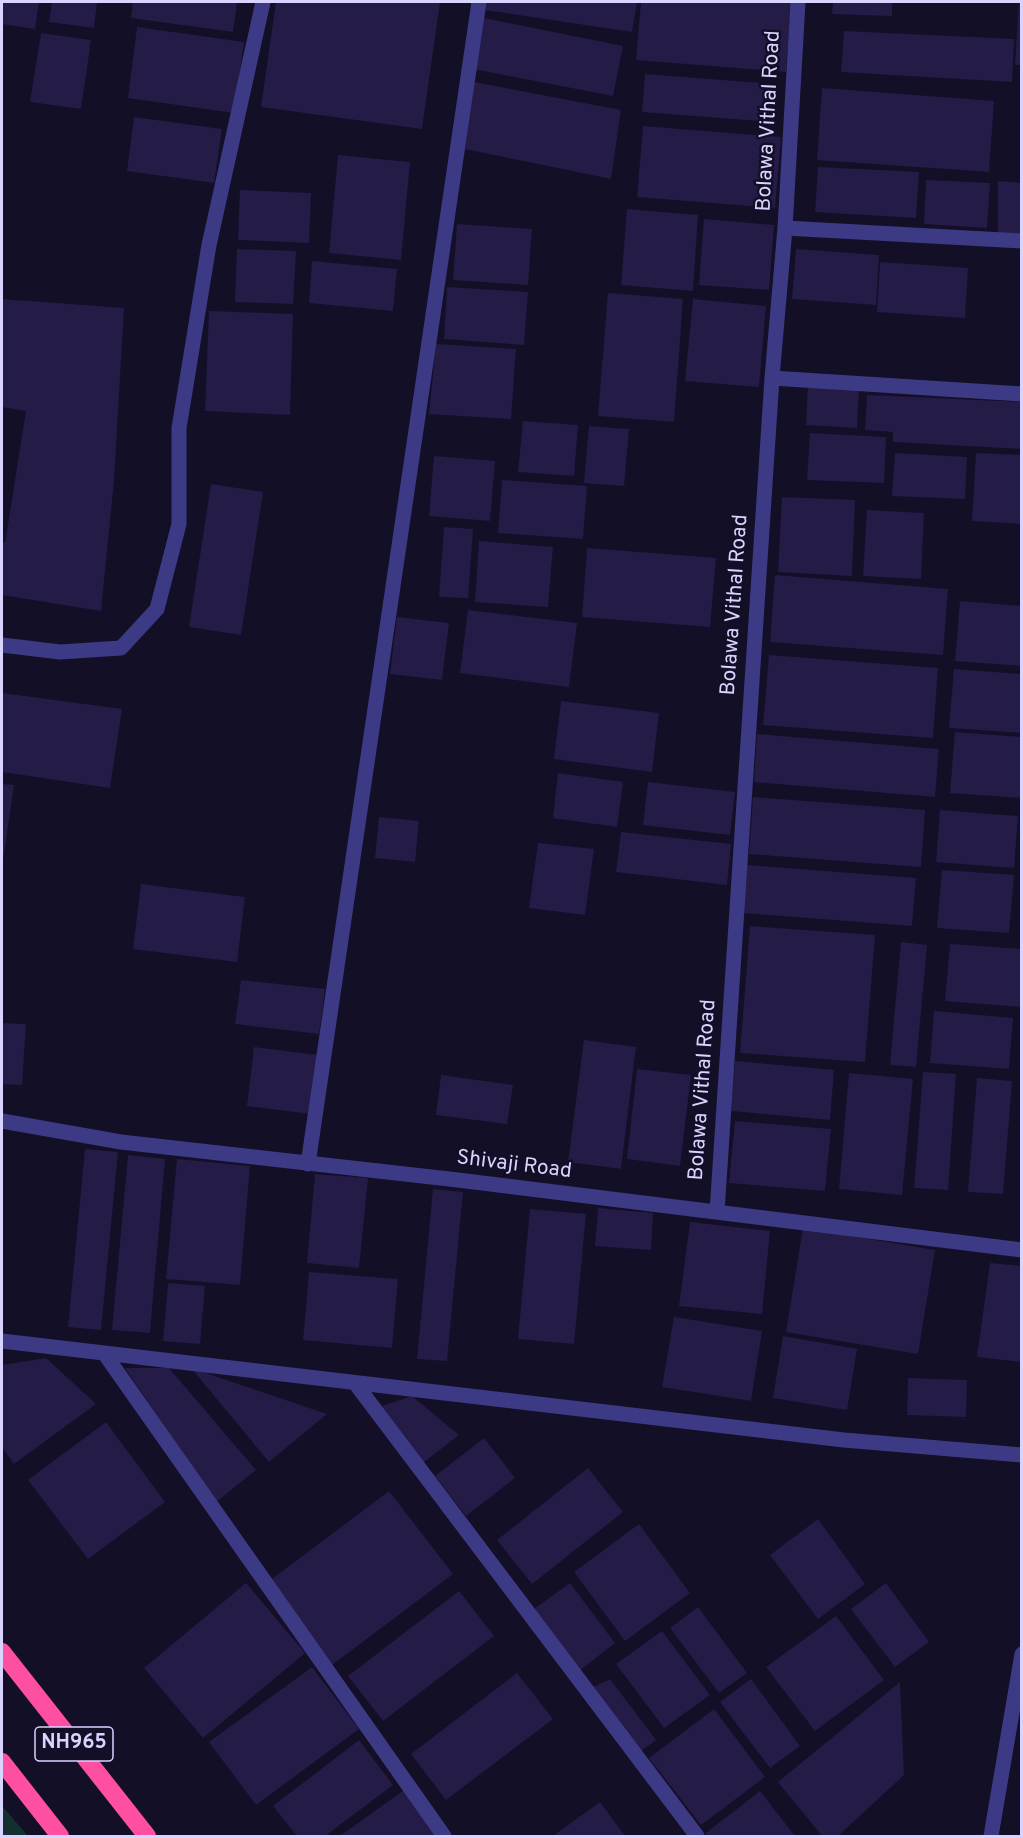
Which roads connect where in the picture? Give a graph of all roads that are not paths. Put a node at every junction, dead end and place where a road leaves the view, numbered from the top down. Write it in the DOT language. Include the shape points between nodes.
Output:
graph roads {
  1 [pos="263,2"];
  2 [pos="479,2"];
  3 [pos="798,2"];
  4 [pos="785,228"];
  5 [pos="1022,241"];
  6 [pos="772,378"];
  7 [pos="1022,394"];
  8 [pos="2,645"];
  9 [pos="2,1121"];
  10 [pos="308,1164"];
  11 [pos="717,1212"];
  12 [pos="1022,1250"];
  13 [pos="2,1341"];
  14 [pos="104,1353"];
  15 [pos="355,1383"];
  16 [pos="1022,1455"];
  17 [pos="2,1652"];
  18 [pos="1022,1654"];
  19 [pos="2,1762"];
  20 [pos="60,1836"];
  21 [pos="147,1836"];
  22 [pos="444,1836"];
  23 [pos="697,1836"];
  24 [pos="991,1836"];
  1 -- 8 [label="street" via="209,245 178,428 178,524 157,609 121,648 60,651"];
  2 -- 10 [label="street"];
  3 -- 4 [label="street, Bolawa Vithal Road"];
  4 -- 5 [label="street"];
  4 -- 6 [label="street, Bolawa Vithal Road"];
  6 -- 7 [label="street"];
  6 -- 11 [label="street, Bolawa Vithal Road"];
  9 -- 10 [label="street, Shivaji Road" via="121,1142"];
  10 -- 11 [label="street, Shivaji Road"];
  11 -- 12 [label="street, Shivaji Road"];
  13 -- 14 [label="street"];
  14 -- 15 [label="street"];
  14 -- 22 [label="street"];
  15 -- 16 [label="street" via="844,1440"];
  15 -- 23 [label="street"];
  17 -- 21 [label="highway, NH965"];
  18 -- 24 [label="street"];
  19 -- 20 [label="highway, NH965"];
}
